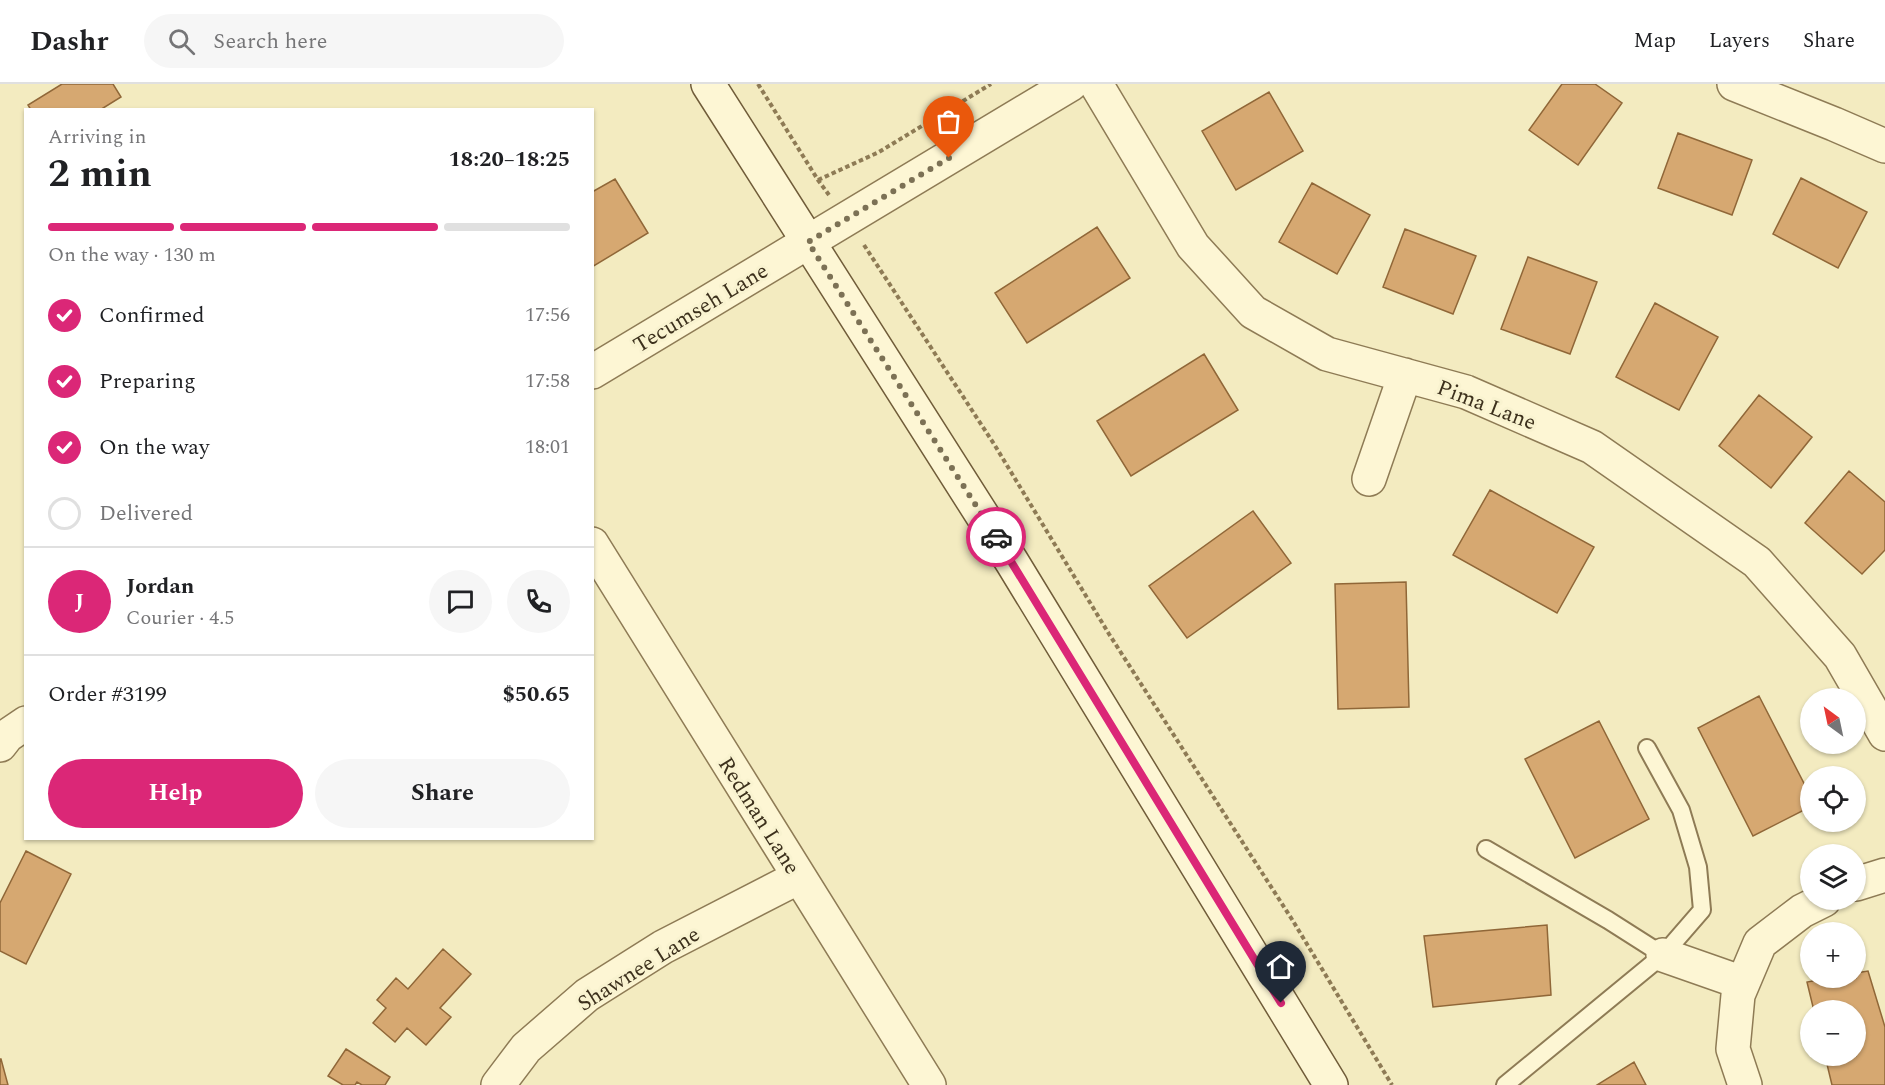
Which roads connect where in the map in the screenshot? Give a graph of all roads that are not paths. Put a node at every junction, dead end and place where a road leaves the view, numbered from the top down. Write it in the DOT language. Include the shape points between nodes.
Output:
graph roads {
  1 [pos="708,84"];
  2 [pos="1071,84"];
  3 [pos="1096,84"];
  4 [pos="1734,84"];
  5 [pos="1885,146"];
  6 [pos="808,242"];
  7 [pos="594,371"];
  8 [pos="1405,375"];
  9 [pos="1369,479"];
  10 [pos="594,546"];
  11 [pos="24,724"];
  12 [pos="1885,734"];
  13 [pos="0,745"];
  14 [pos="1647,748"];
  15 [pos="1486,849"];
  16 [pos="1885,875"];
  17 [pos="799,877"];
  18 [pos="1866,881"];
  19 [pos="1804,910"];
  20 [pos="1663,956"];
  21 [pos="1743,983"];
  22 [pos="498,1085"];
  23 [pos="929,1085"];
  24 [pos="1331,1085"];
  25 [pos="1505,1085"];
  26 [pos="1745,1085"];
  1 -- 6 [label="street"];
  2 -- 6 [label="street, Tecumseh Lane"];
  3 -- 8 [label="street, Pima Lane" via="1193,246 1253,312 1327,354"];
  4 -- 5 [label="street"];
  6 -- 7 [label="street, Tecumseh Lane"];
  6 -- 24 [label="street" via="1012,562"];
  8 -- 9 [label="street"];
  8 -- 12 [label="street, Pima Lane" via="1466,392 1592,447 1757,562 1840,656"];
  10 -- 17 [label="street, Redman Lane"];
  11 -- 13 [label="street"];
  14 -- 20 [label="lane" via="1681,810 1698,867 1702,910"];
  15 -- 20 [label="lane"];
  16 -- 18 [label="street"];
  17 -- 22 [label="street, Shawnee Lane" via="663,947 587,995 526,1048"];
  17 -- 23 [label="street, Redman Lane"];
  19 -- 21 [label="street" via="1760,943"];
  20 -- 21 [label="street"];
  20 -- 25 [label="lane"];
  21 -- 26 [label="street" via="1738,994 1733,1049"];
}
